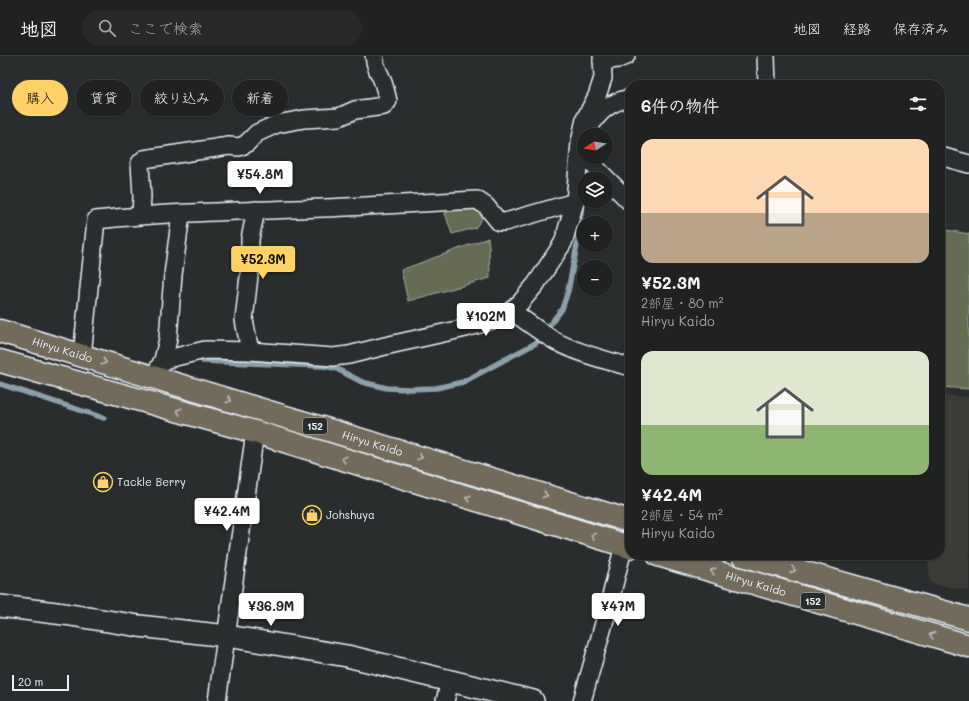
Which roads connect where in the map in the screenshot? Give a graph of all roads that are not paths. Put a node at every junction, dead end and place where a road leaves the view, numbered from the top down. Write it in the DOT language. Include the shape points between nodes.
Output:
graph roads {
  1 [pos="374,56"];
  2 [pos="626,56"];
  3 [pos="766,56"];
  4 [pos="602,59"];
  5 [pos="767,80"];
  6 [pos="625,100"];
  7 [pos="584,128"];
  8 [pos="591,128"];
  9 [pos="945,157"];
  10 [pos="580,164"];
  11 [pos="598,164"];
  12 [pos="969,164"];
  13 [pos="625,196"];
  14 [pos="575,202"];
  15 [pos="256,210"];
  16 [pos="181,214"];
  17 [pos="141,215"];
  18 [pos="512,311"];
  19 [pos="0,331"];
  20 [pos="250,351"];
  21 [pos="82,356"];
  22 [pos="0,361"];
  23 [pos="625,365"];
  24 [pos="159,369"];
  25 [pos="255,432"];
  26 [pos="625,519"];
  27 [pos="625,545"];
  28 [pos="625,553"];
  29 [pos="675,560"];
  30 [pos="759,560"];
  31 [pos="0,606"];
  32 [pos="969,620"];
  33 [pos="227,636"];
  34 [pos="969,646"];
  35 [pos="450,681"];
  36 [pos="217,701"];
  37 [pos="445,701"];
  38 [pos="533,701"];
  39 [pos="582,701"];
  1 -- 17 [label="street" via="375,68 388,101 384,106 355,110 339,117 277,124 257,133 246,144 238,147 229,146 144,159 140,163"];
  2 -- 4 [label="street"];
  3 -- 5 [label="street"];
  4 -- 7 [label="street" via="603,78 585,119"];
  6 -- 8 [label="street" via="608,106 596,117"];
  9 -- 12 [label="street"];
  10 -- 14 [label="street"];
  11 -- 13 [label="street"];
  14 -- 15 [label="street" via="505,222 499,222 486,206 477,200"];
  14 -- 18 [label="street" via="563,244 536,284"];
  15 -- 16 [label="street"];
  15 -- 20 [label="street" via="250,239 250,267 244,320"];
  16 -- 17 [label="street"];
  16 -- 24 [label="street" via="168,339"];
  17 -- 21 [label="street" via="96,220"];
  18 -- 20 [label="street" via="503,317 466,328 349,355 333,357"];
  18 -- 23 [label="street" via="543,333 576,350"];
  19 -- 21 [label="highway, Hiryu Kaido / 152"];
  20 -- 24 [label="street" via="205,350"];
  21 -- 24 [label="highway, Hiryu Kaido / 152, one-way"];
  25 -- 22 [label="highway, 152, one-way"];
  24 -- 26 [label="highway, Hiryu Kaido / 152, one-way"];
  27 -- 25 [label="highway, 152, one-way"];
  25 -- 33 [label="street"];
  28 -- 39 [label="street"];
  34 -- 29 [label="highway, Hiryu Kaido / 152, one-way"];
  30 -- 32 [label="highway, 152, one-way"];
  31 -- 33 [label="street"];
  33 -- 35 [label="street" via="347,656"];
  33 -- 36 [label="street"];
  35 -- 37 [label="street"];
  35 -- 38 [label="street"];
}
